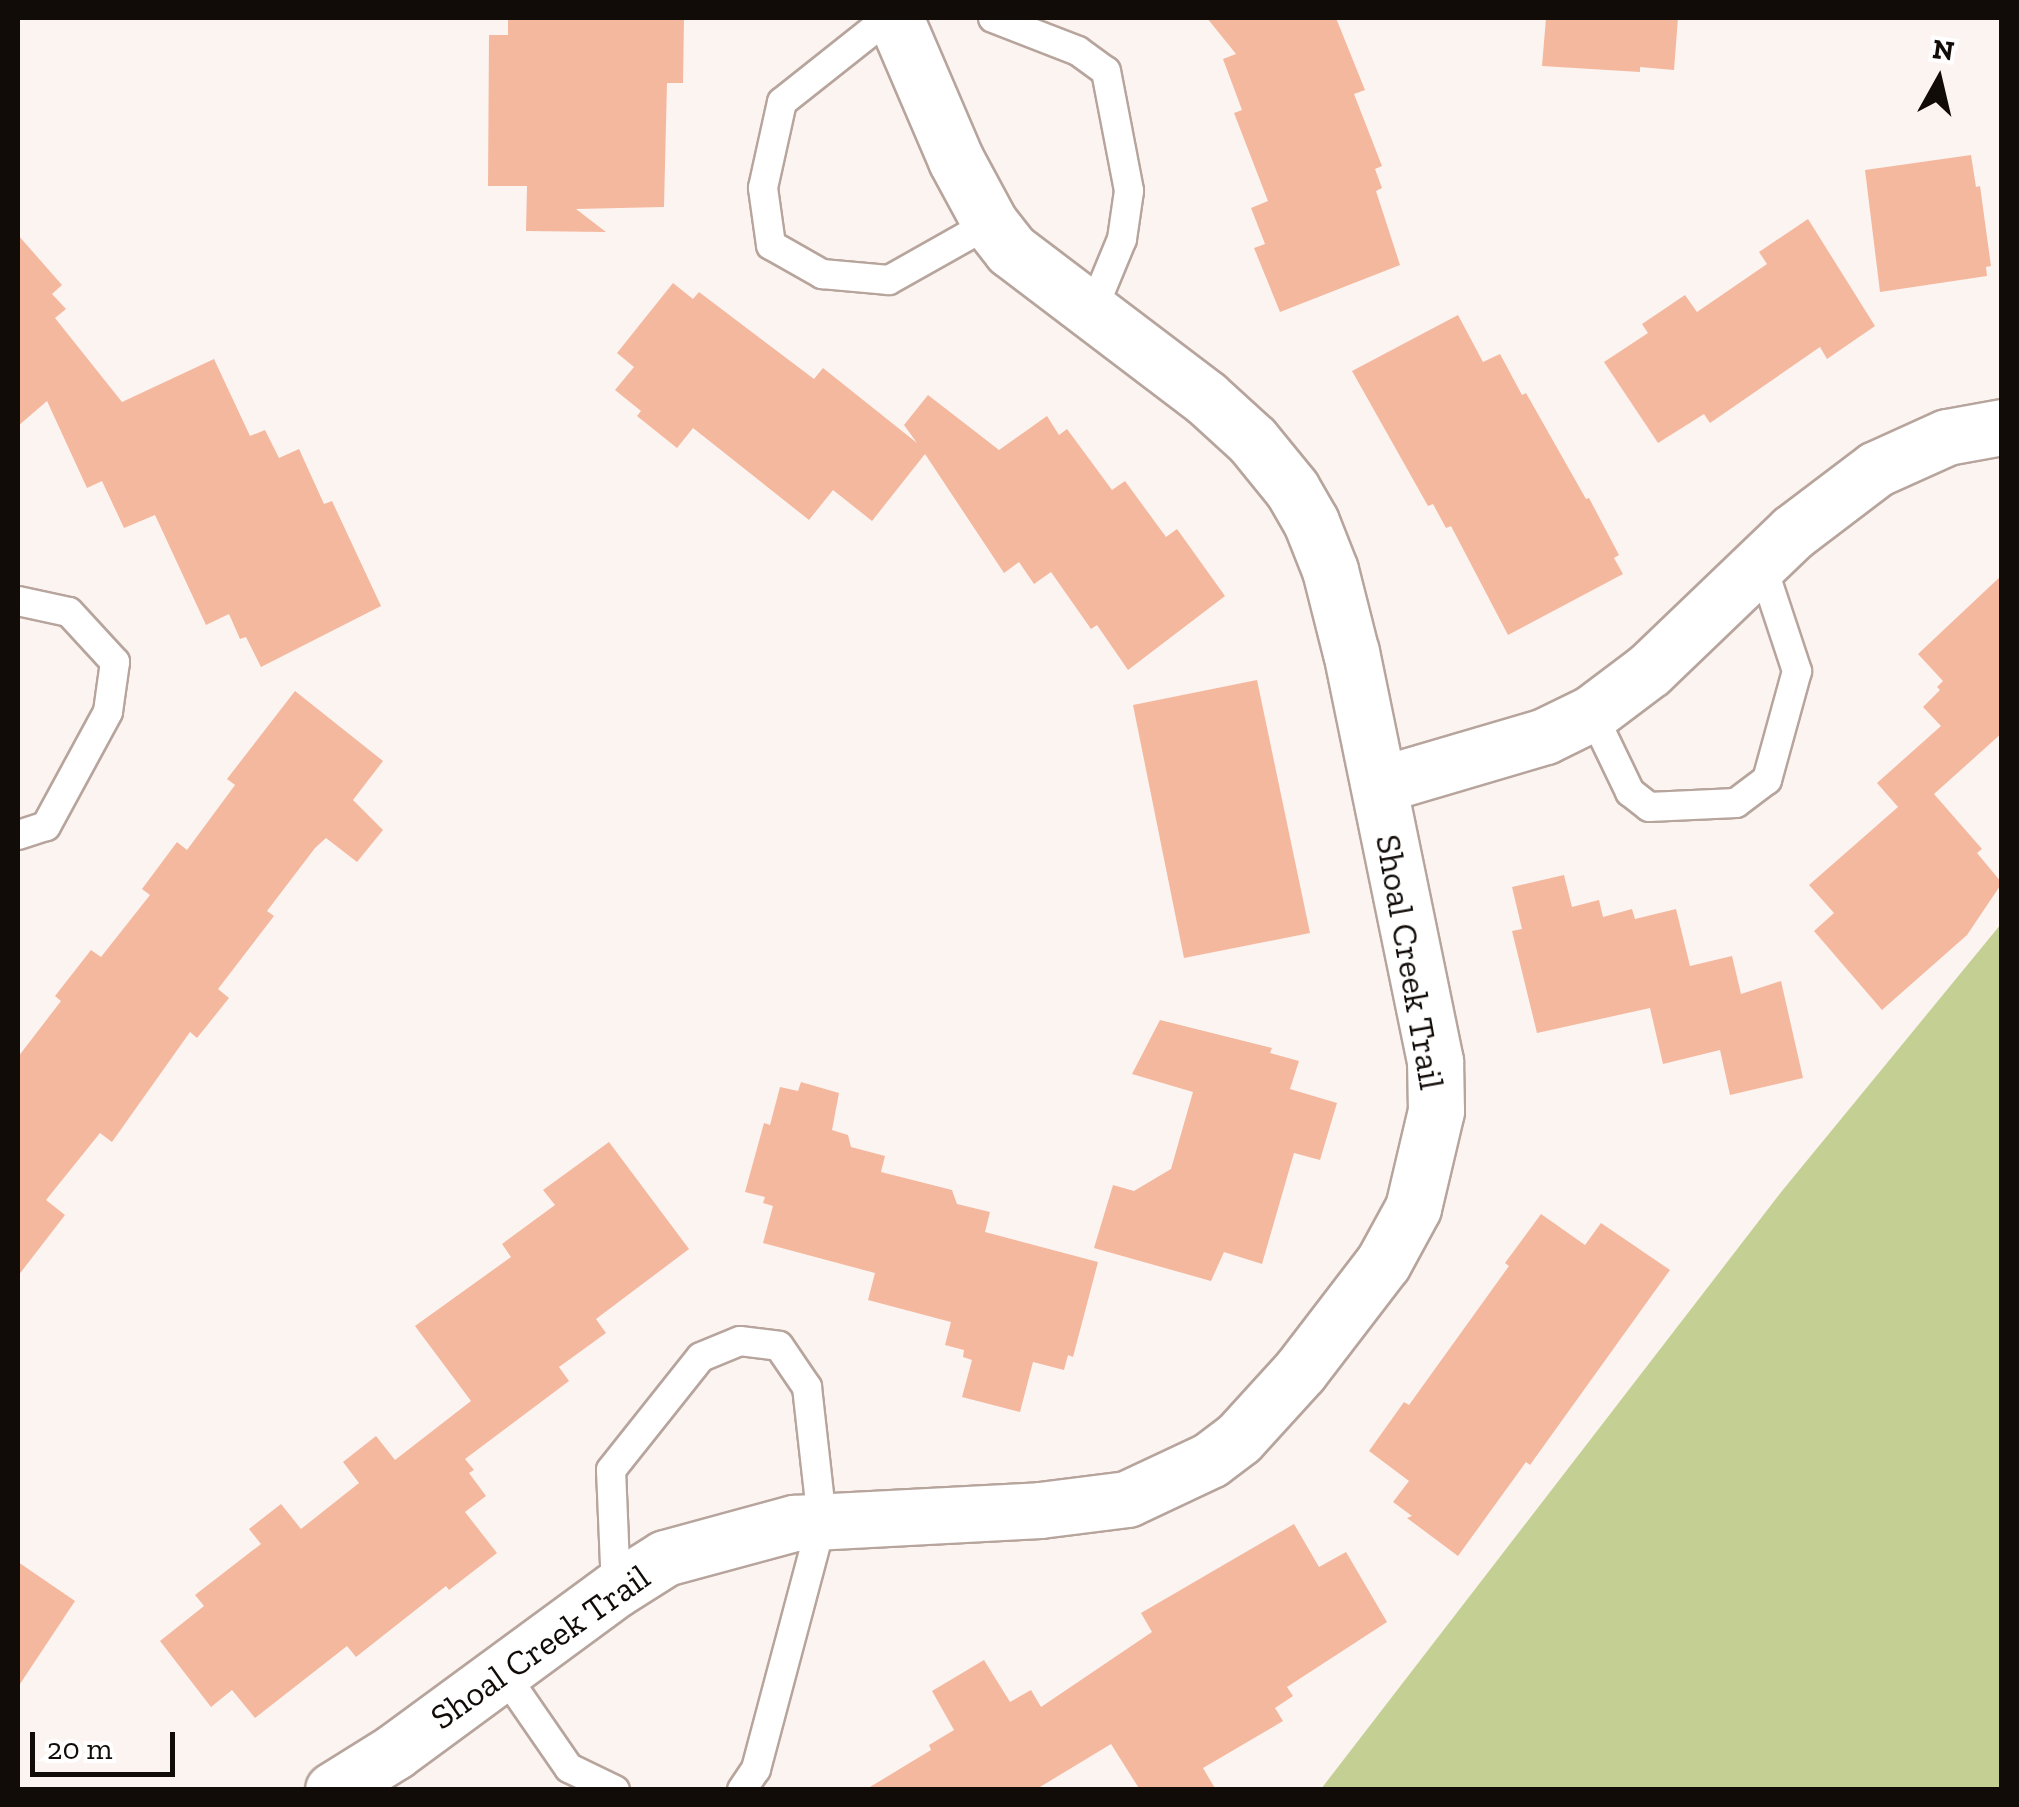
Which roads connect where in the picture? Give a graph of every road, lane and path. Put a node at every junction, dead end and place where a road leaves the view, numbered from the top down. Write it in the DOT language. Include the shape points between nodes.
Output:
graph roads {
  1 [pos="891,18"];
  2 [pos="993,18"];
  3 [pos="990,224"];
  4 [pos="1091,314"];
  5 [pos="2002,428"];
  6 [pos="1761,562"];
  7 [pos="18,601"];
  8 [pos="1592,713"];
  9 [pos="1378,785"];
  10 [pos="18,835"];
  11 [pos="822,1521"];
  12 [pos="616,1589"];
  13 [pos="502,1671"];
  14 [pos="333,1790"];
  15 [pos="616,1790"];
  16 [pos="742,1790"];
  1 -- 3 [label="street, Shoal Creek Trail"];
  1 -- 3 [label="lane" via="782,102 763,188 771,245 822,274 889,280"];
  2 -- 4 [label="lane" via="1078,52 1106,71 1129,190 1122,239"];
  3 -- 4 [label="street, Shoal Creek Trail" via="1011,250"];
  4 -- 9 [label="street, Shoal Creek Trail" via="1206,398 1292,488 1330,570"];
  5 -- 6 [label="street" via="1947,437 1876,469"];
  6 -- 8 [label="street" via="1648,670"];
  6 -- 8 [label="lane" via="1797,671 1767,780 1736,803 1649,807 1630,792"];
  7 -- 10 [label="lane" via="70,612 115,662 108,712 46,826"];
  8 -- 9 [label="street" via="1545,736"];
  9 -- 11 [label="street, Shoal Creek Trail" via="1435,1061 1436,1111 1413,1208 1383,1262 1239,1438 1171,1481 1127,1500 1058,1508"];
  11 -- 12 [label="street, Shoal Creek Trail" via="666,1558"];
  11 -- 12 [label="lane" via="808,1387 779,1346 740,1341 701,1357 611,1470"];
  11 -- 16 [label="lane" via="756,1769"];
  12 -- 13 [label="street, Shoal Creek Trail"];
  13 -- 14 [label="street, Shoal Creek Trail"];
  13 -- 15 [label="lane" via="570,1768"];
}
